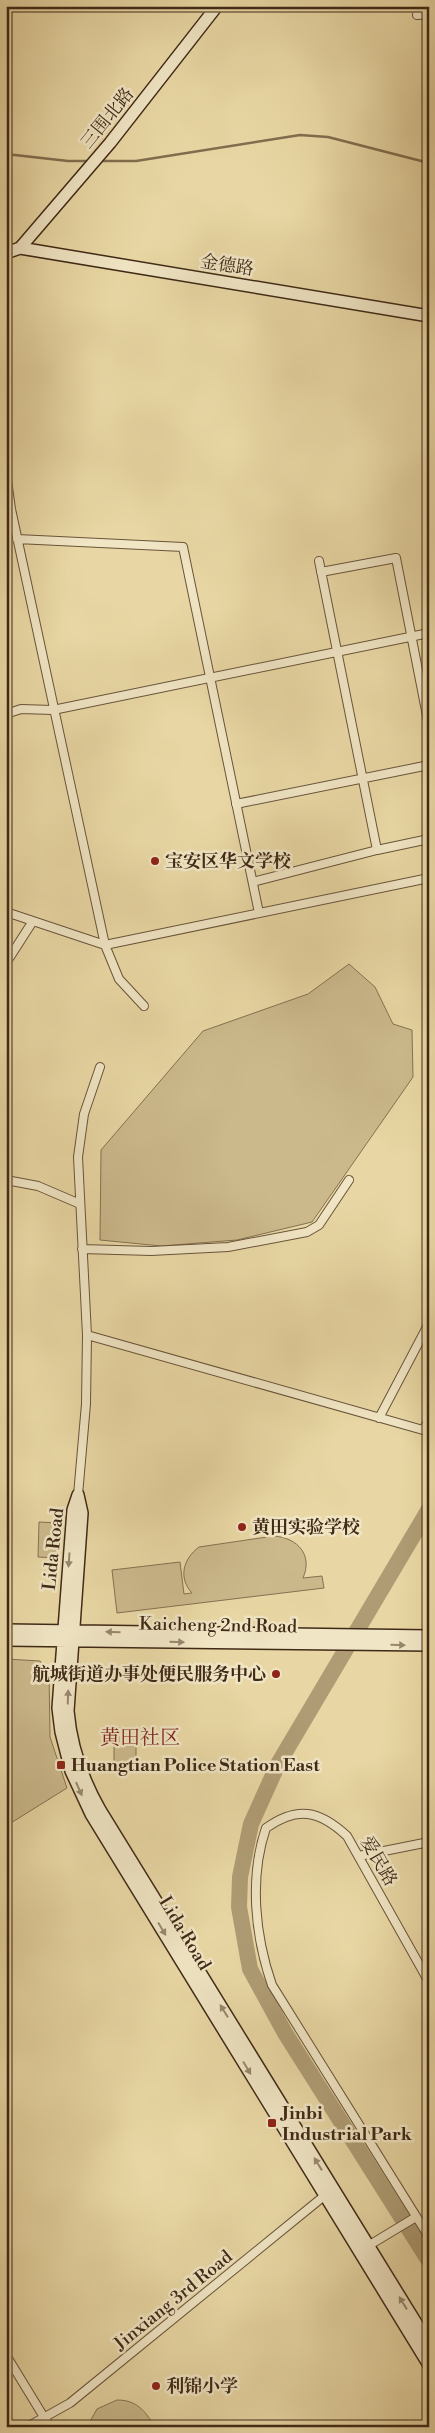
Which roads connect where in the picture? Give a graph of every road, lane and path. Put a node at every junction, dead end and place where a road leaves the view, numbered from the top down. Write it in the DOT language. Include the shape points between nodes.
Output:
graph roads {
  1 [pos="217,6"];
  2 [pos="429,14"];
  3 [pos="417,15"];
  4 [pos="20,248"];
  5 [pos="6,253"];
  6 [pos="429,316"];
  7 [pos="6,473"];
  8 [pos="8,509"];
  9 [pos="17,539"];
  10 [pos="319,562"];
  11 [pos="321,572"];
  12 [pos="429,633"];
  13 [pos="412,637"];
  14 [pos="337,652"];
  15 [pos="210,678"];
  16 [pos="53,710"];
  17 [pos="6,714"];
  18 [pos="429,726"];
  19 [pos="429,765"];
  20 [pos="362,779"];
  21 [pos="236,804"];
  22 [pos="429,839"];
  23 [pos="377,850"];
  24 [pos="429,878"];
  25 [pos="253,882"];
  26 [pos="6,912"];
  27 [pos="259,913"];
  28 [pos="32,921"];
  29 [pos="104,945"];
  30 [pos="6,963"];
  31 [pos="144,1006"];
  32 [pos="100,1067"];
  33 [pos="6,1180"];
  34 [pos="348,1180"];
  35 [pos="80,1204"];
  36 [pos="82,1249"];
  37 [pos="429,1323"];
  38 [pos="87,1335"];
  39 [pos="379,1418"];
  40 [pos="429,1420"];
  41 [pos="78,1495"];
  42 [pos="6,1630"];
  43 [pos="68,1636"];
  44 [pos="429,1636"];
  45 [pos="6,1640"];
  46 [pos="371,1640"];
  47 [pos="429,1645"];
  48 [pos="429,1842"];
  49 [pos="359,1856"];
  50 [pos="429,1982"];
  51 [pos="329,2192"];
  52 [pos="416,2218"];
  53 [pos="429,2238"];
  54 [pos="368,2246"];
  55 [pos="429,2344"];
  56 [pos="6,2354"];
  57 [pos="429,2364"];
  58 [pos="45,2417"];
  59 [pos="27,2427"];
  60 [pos="50,2427"];
  1 -- 4 [label="street, 三围北路" via="110,143"];
  2 -- 3 [label="street"];
  4 -- 5 [label="street"];
  4 -- 6 [label="street, 金德路"];
  7 -- 8 [label="street"];
  8 -- 9 [label="street"];
  9 -- 15 [label="street" via="184,547"];
  9 -- 16 [label="street"];
  10 -- 11 [label="street"];
  11 -- 13 [label="street" via="396,558"];
  11 -- 14 [label="street"];
  12 -- 13 [label="street"];
  13 -- 14 [label="street"];
  13 -- 18 [label="street"];
  14 -- 15 [label="street"];
  14 -- 20 [label="street"];
  15 -- 16 [label="street"];
  15 -- 21 [label="street"];
  16 -- 17 [label="street" via="21,710"];
  16 -- 29 [label="street"];
  19 -- 20 [label="street"];
  20 -- 21 [label="street"];
  20 -- 23 [label="street"];
  21 -- 25 [label="street"];
  22 -- 23 [label="street"];
  23 -- 25 [label="street"];
  24 -- 27 [label="street"];
  25 -- 27 [label="street"];
  26 -- 28 [label="street"];
  27 -- 29 [label="street"];
  28 -- 29 [label="street"];
  28 -- 30 [label="street"];
  29 -- 31 [label="street" via="119,979"];
  32 -- 35 [label="street" via="84,1114 78,1158"];
  33 -- 35 [label="street" via="38,1186"];
  34 -- 36 [label="street" via="319,1225 307,1232 228,1247 151,1251"];
  35 -- 36 [label="street"];
  36 -- 38 [label="street"];
  37 -- 39 [label="street"];
  38 -- 39 [label="street"];
  38 -- 41 [label="street" via="86,1404"];
  39 -- 40 [label="street" via="423,1430"];
  41 -- 43 [label="street, Lida Road" via="82,1513"];
  42 -- 43 [label="street, Kaicheng 2nd Road"];
  43 -- 45 [label="street, Kaicheng 2nd Road"];
  43 -- 46 [label="street, Kaicheng 2nd Road"];
  43 -- 51 [label="street, Lida Road" via="59,1721 80,1792"];
  44 -- 46 [label="street, Kaicheng 2nd Road"];
  46 -- 47 [label="street, Kaicheng 2nd Road, one-way"];
  48 -- 49 [label="street"];
  49 -- 50 [label="street, 爱民路"];
  49 -- 52 [label="street, 爱民路" via="334,1824 304,1812 291,1814 266,1828 259,1852 255,1894 260,1939 272,1985"];
  51 -- 54 [label="street, Lida Road"];
  51 -- 57 [label="street, Lida Road"];
  51 -- 58 [label="street, Jinxiang 3rd Road" via="70,2403"];
  52 -- 53 [label="street"];
  52 -- 54 [label="street"];
  55 -- 54 [label="street, Lida Road, one-way"];
  56 -- 58 [label="street"];
  58 -- 59 [label="street, Jinxiang 3rd Road"];
  58 -- 60 [label="street"];
}
